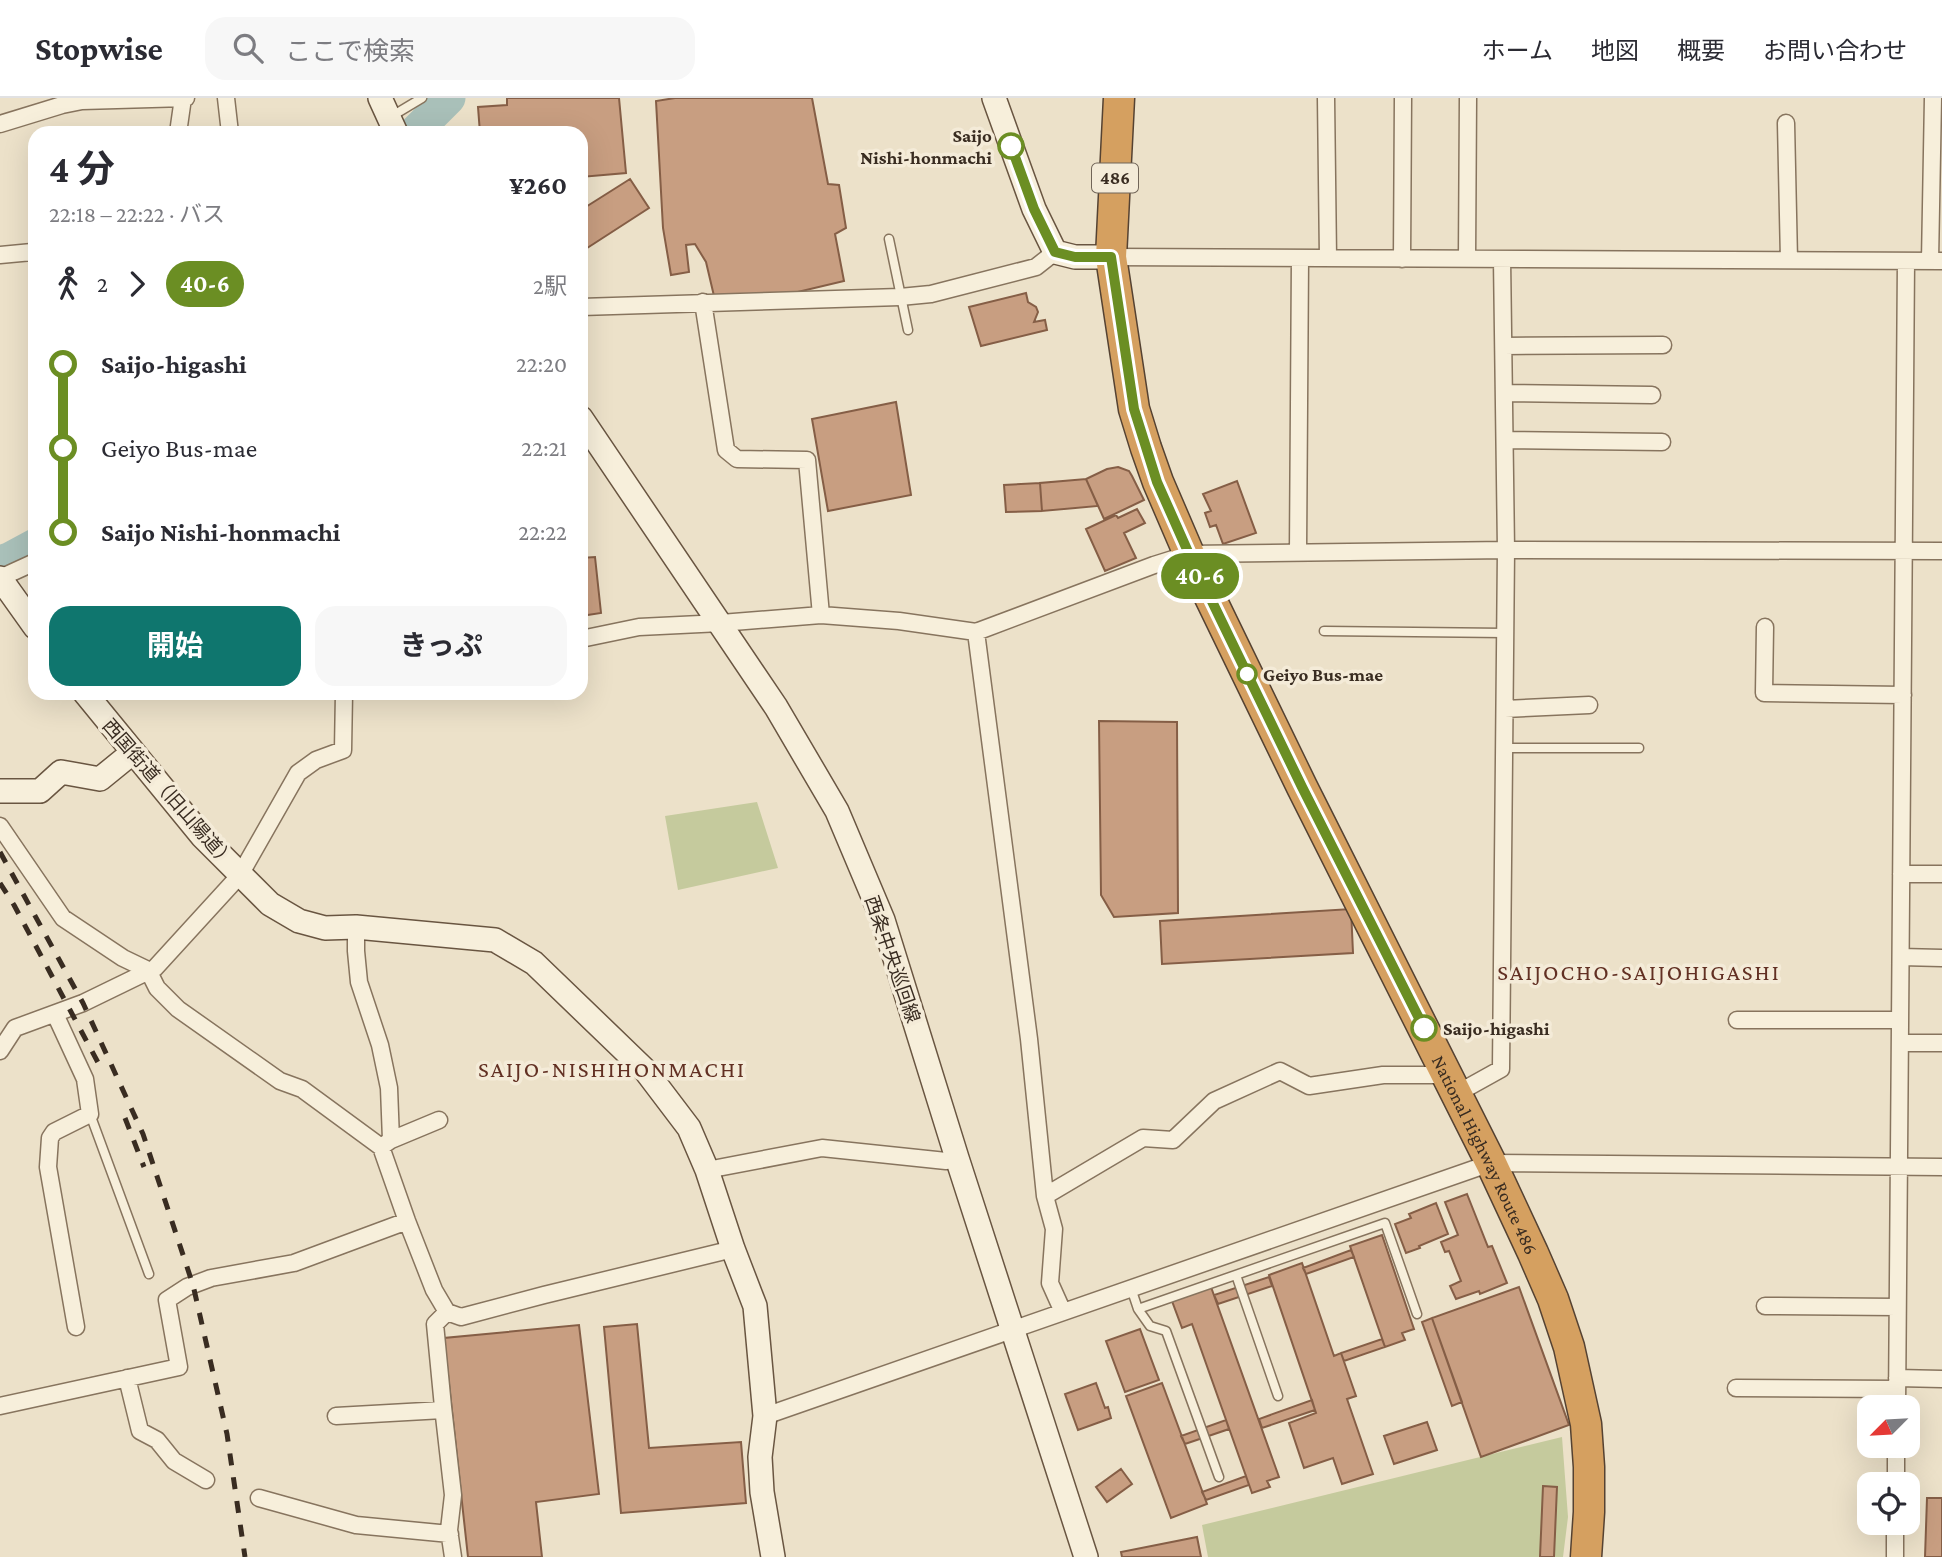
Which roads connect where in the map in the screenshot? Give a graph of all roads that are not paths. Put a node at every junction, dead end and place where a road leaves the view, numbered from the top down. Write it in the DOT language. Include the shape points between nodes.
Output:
graph roads {
  1 [pos="185,98"];
  2 [pos="226,98"];
  3 [pos="422,98"];
  4 [pos="994,98"];
  5 [pos="1119,98"];
  6 [pos="1326,98"];
  7 [pos="1403,98"];
  8 [pos="1468,98"];
  9 [pos="1933,98"];
  10 [pos="388,116"];
  11 [pos="1786,123"];
  12 [pos="0,124"];
  13 [pos="179,126"];
  14 [pos="229,126"];
  15 [pos="889,239"];
  16 [pos="28,252"];
  17 [pos="1055,252"];
  18 [pos="0,255"];
  19 [pos="1111,257"];
  20 [pos="1300,258"];
  21 [pos="1328,258"];
  22 [pos="1402,259"];
  23 [pos="1467,259"];
  24 [pos="1502,259"];
  25 [pos="1789,260"];
  26 [pos="1906,261"];
  27 [pos="1936,261"];
  28 [pos="900,297"];
  29 [pos="703,302"];
  30 [pos="588,307"];
  31 [pos="908,330"];
  32 [pos="1663,345"];
  33 [pos="1504,346"];
  34 [pos="1504,393"];
  35 [pos="1652,395"];
  36 [pos="588,428"];
  37 [pos="1505,440"];
  38 [pos="1662,442"];
  39 [pos="1506,550"];
  40 [pos="1905,550"];
  41 [pos="1942,551"];
  42 [pos="1298,552"];
  43 [pos="1189,554"];
  44 [pos="28,565"];
  45 [pos="0,578"];
  46 [pos="821,615"];
  47 [pos="28,617"];
  48 [pos="721,623"];
  49 [pos="1765,627"];
  50 [pos="1324,631"];
  51 [pos="976,632"];
  52 [pos="1505,633"];
  53 [pos="588,638"];
  54 [pos="1903,695"];
  55 [pos="90,700"];
  56 [pos="344,700"];
  57 [pos="1590,705"];
  58 [pos="1504,709"];
  59 [pos="1504,748"];
  60 [pos="1639,748"];
  61 [pos="132,753"];
  62 [pos="0,791"];
  63 [pos="0,826"];
  64 [pos="1901,874"];
  65 [pos="1942,874"];
  66 [pos="240,875"];
  67 [pos="356,927"];
  68 [pos="1901,957"];
  69 [pos="1942,958"];
  70 [pos="148,971"];
  71 [pos="55,1014"];
  72 [pos="1737,1020"];
  73 [pos="1900,1020"];
  74 [pos="1900,1043"];
  75 [pos="1942,1043"];
  76 [pos="0,1051"];
  77 [pos="1451,1084"];
  78 [pos="90,1114"];
  79 [pos="439,1119"];
  80 [pos="386,1143"];
  81 [pos="957,1158"];
  82 [pos="1490,1163"];
  83 [pos="1899,1166"];
  84 [pos="1942,1167"];
  85 [pos="707,1170"];
  86 [pos="1045,1196"];
  87 [pos="407,1222"];
  88 [pos="733,1249"];
  89 [pos="149,1274"];
  90 [pos="1236,1275"];
  91 [pos="1131,1288"];
  92 [pos="1765,1306"];
  93 [pos="1898,1307"];
  94 [pos="1138,1309"];
  95 [pos="447,1312"];
  96 [pos="1063,1312"];
  97 [pos="1417,1314"];
  98 [pos="76,1327"];
  99 [pos="1013,1328"];
  100 [pos="127,1377"];
  101 [pos="1942,1378"];
  102 [pos="1897,1384"];
  103 [pos="1736,1388"];
  104 [pos="1897,1395"];
  105 [pos="1278,1396"];
  106 [pos="0,1406"];
  107 [pos="443,1410"];
  108 [pos="336,1416"];
  109 [pos="765,1416"];
  110 [pos="1219,1477"];
  111 [pos="206,1480"];
  112 [pos="259,1498"];
  113 [pos="450,1534"];
  114 [pos="1895,1535"];
  115 [pos="453,1557"];
  116 [pos="774,1557"];
  117 [pos="1086,1557"];
  118 [pos="1586,1557"];
  119 [pos="1895,1557"];
  1 -- 12 [label="street" via="82,101"];
  1 -- 13 [label="street"];
  2 -- 14 [label="street"];
  3 -- 10 [label="lane"];
  4 -- 17 [label="street" via="1034,209"];
  5 -- 19 [label="highway, National Highway Route 486 / 486"];
  6 -- 21 [label="street"];
  7 -- 22 [label="street"];
  8 -- 23 [label="street"];
  9 -- 27 [label="street"];
  11 -- 25 [label="street"];
  15 -- 28 [label="lane"];
  16 -- 18 [label="street"];
  17 -- 19 [label="street"];
  17 -- 28 [label="street" via="1036,267 931,294"];
  19 -- 20 [label="street"];
  19 -- 43 [label="highway, National Highway Route 486 / 486" via="1134,409 1157,482"];
  20 -- 21 [label="street"];
  20 -- 42 [label="street"];
  21 -- 22 [label="street"];
  22 -- 23 [label="street"];
  23 -- 24 [label="street"];
  24 -- 25 [label="street"];
  24 -- 33 [label="street"];
  25 -- 26 [label="street"];
  26 -- 27 [label="street"];
  26 -- 40 [label="street"];
  28 -- 29 [label="street"];
  28 -- 31 [label="lane"];
  29 -- 30 [label="street"];
  29 -- 46 [label="street" via="726,450 737,460 807,460"];
  32 -- 33 [label="street"];
  33 -- 34 [label="street"];
  34 -- 35 [label="street"];
  34 -- 37 [label="street"];
  36 -- 48 [label="street, 西条中央巡回線"];
  37 -- 38 [label="street"];
  37 -- 39 [label="street"];
  39 -- 40 [label="street"];
  39 -- 42 [label="street"];
  39 -- 52 [label="street"];
  40 -- 41 [label="street"];
  40 -- 54 [label="street"];
  42 -- 43 [label="street"];
  43 -- 51 [label="street"];
  43 -- 77 [label="highway, National Highway Route 486 / 486"];
  44 -- 45 [label="street"];
  45 -- 47 [label="street"];
  46 -- 48 [label="street"];
  46 -- 51 [label="street"];
  48 -- 53 [label="street" via="639,627"];
  48 -- 81 [label="street, 西条中央巡回線" via="837,811 883,920"];
  49 -- 54 [label="street" via="1764,693"];
  50 -- 52 [label="lane"];
  51 -- 86 [label="street"];
  52 -- 58 [label="street"];
  54 -- 64 [label="street"];
  55 -- 61 [label="street, 西国街道（旧山陽道）"];
  56 -- 66 [label="street" via="343,750 298,773"];
  57 -- 58 [label="street"];
  58 -- 59 [label="street"];
  59 -- 60 [label="lane"];
  59 -- 77 [label="street" via="1501,1069"];
  61 -- 62 [label="street" via="100,779 61,772 40,792"];
  61 -- 66 [label="street, 西国街道（旧山陽道）"];
  63 -- 70 [label="street" via="63,918"];
  64 -- 65 [label="street"];
  64 -- 68 [label="street"];
  66 -- 67 [label="street, 西国街道（旧山陽道）" via="270,904 299,921 325,928"];
  66 -- 70 [label="street"];
  67 -- 80 [label="street" via="359,982 389,1088"];
  67 -- 85 [label="street, 西国街道（旧山陽道）" via="495,940 534,963 645,1070 689,1128"];
  68 -- 69 [label="street"];
  68 -- 73 [label="street"];
  70 -- 71 [label="street"];
  70 -- 80 [label="street" via="178,1009 280,1081 302,1089"];
  71 -- 76 [label="street" via="15,1028"];
  71 -- 78 [label="street" via="85,1079"];
  72 -- 73 [label="street"];
  73 -- 74 [label="street"];
  74 -- 75 [label="street"];
  74 -- 83 [label="street"];
  77 -- 82 [label="highway, National Highway Route 486 / 486"];
  77 -- 86 [label="street" via="1383,1075 1309,1086 1280,1070 1214,1101 1172,1140 1143,1138"];
  78 -- 89 [label="lane"];
  78 -- 98 [label="street" via="54,1132 48,1167"];
  79 -- 80 [label="street"];
  80 -- 87 [label="street"];
  81 -- 85 [label="street" via="946,1161 822,1148"];
  81 -- 99 [label="street, 西条中央巡回線"];
  82 -- 83 [label="street"];
  82 -- 91 [label="street"];
  82 -- 118 [label="highway, National Highway Route 486 / 486" via="1534,1253 1572,1360 1587,1424"];
  83 -- 84 [label="street"];
  83 -- 93 [label="street"];
  85 -- 88 [label="street, 西国街道（旧山陽道）"];
  86 -- 96 [label="street" via="1054,1229 1050,1283"];
  87 -- 95 [label="street"];
  87 -- 100 [label="street" via="294,1263 211,1278 187,1287 167,1300 179,1367"];
  88 -- 95 [label="street" via="461,1317"];
  88 -- 109 [label="street, 西国街道（旧山陽道）" via="755,1306"];
  90 -- 94 [label="lane"];
  90 -- 97 [label="lane" via="1385,1223"];
  90 -- 105 [label="lane"];
  91 -- 94 [label="lane"];
  91 -- 96 [label="street"];
  92 -- 93 [label="street"];
  93 -- 102 [label="street"];
  94 -- 110 [label="lane" via="1150,1326 1166,1331"];
  95 -- 107 [label="street" via="435,1324"];
  96 -- 99 [label="street"];
  99 -- 109 [label="street"];
  99 -- 117 [label="street, 西条中央巡回線"];
  100 -- 106 [label="street"];
  100 -- 111 [label="street" via="140,1431 157,1440 174,1461"];
  101 -- 102 [label="street"];
  102 -- 103 [label="street"];
  102 -- 104 [label="street"];
  107 -- 108 [label="street"];
  107 -- 113 [label="street" via="453,1494"];
  109 -- 116 [label="street, 西国街道（旧山陽道）" via="762,1492"];
  112 -- 113 [label="street" via="356,1525"];
  113 -- 115 [label="street"];
  114 -- 119 [label="street"];
}
